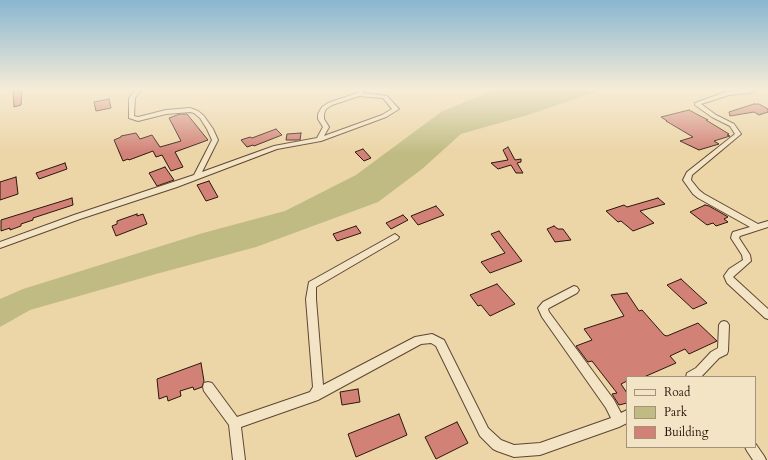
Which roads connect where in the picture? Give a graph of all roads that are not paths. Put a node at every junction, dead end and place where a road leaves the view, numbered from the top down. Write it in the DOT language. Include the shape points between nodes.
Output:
graph roads {
  1 [pos="131,110"];
  2 [pos="184,110"];
  3 [pos="191,110"];
  4 [pos="323,110"];
  5 [pos="393,110"];
  6 [pos="706,110"];
  7 [pos="319,140"];
  8 [pos="197,175"];
  9 [pos="768,224"];
  10 [pos="758,228"];
  11 [pos="395,236"];
  12 [pos="0,245"];
  13 [pos="574,290"];
  14 [pos="768,316"];
  15 [pos="724,325"];
  16 [pos="699,375"];
  17 [pos="208,387"];
  18 [pos="314,396"];
  19 [pos="623,418"];
  20 [pos="235,423"];
  21 [pos="752,448"];
  22 [pos="239,460"];
  23 [pos="760,460"];
  1 -- 2 [label="street" via="131,117 138,119"];
  3 -- 8 [label="street" via="202,118 215,140"];
  4 -- 7 [label="street" via="321,114 326,127"];
  5 -- 7 [label="street"];
  6 -- 10 [label="street" via="732,125 738,134 689,174 687,180 701,196 714,205"];
  7 -- 8 [label="street" via="276,147"];
  8 -- 12 [label="street"];
  9 -- 10 [label="street"];
  10 -- 14 [label="street" via="736,234 735,238 747,261 728,276"];
  11 -- 18 [label="street" via="312,286 318,387"];
  13 -- 19 [label="street" via="546,305 543,308 545,314"];
  15 -- 16 [label="street" via="723,351 715,355"];
  17 -- 20 [label="street"];
  18 -- 19 [label="street" via="419,340 432,338 440,343 484,432 497,445 514,452 540,449"];
  18 -- 20 [label="street"];
  20 -- 22 [label="street"];
  21 -- 23 [label="street"];
}
